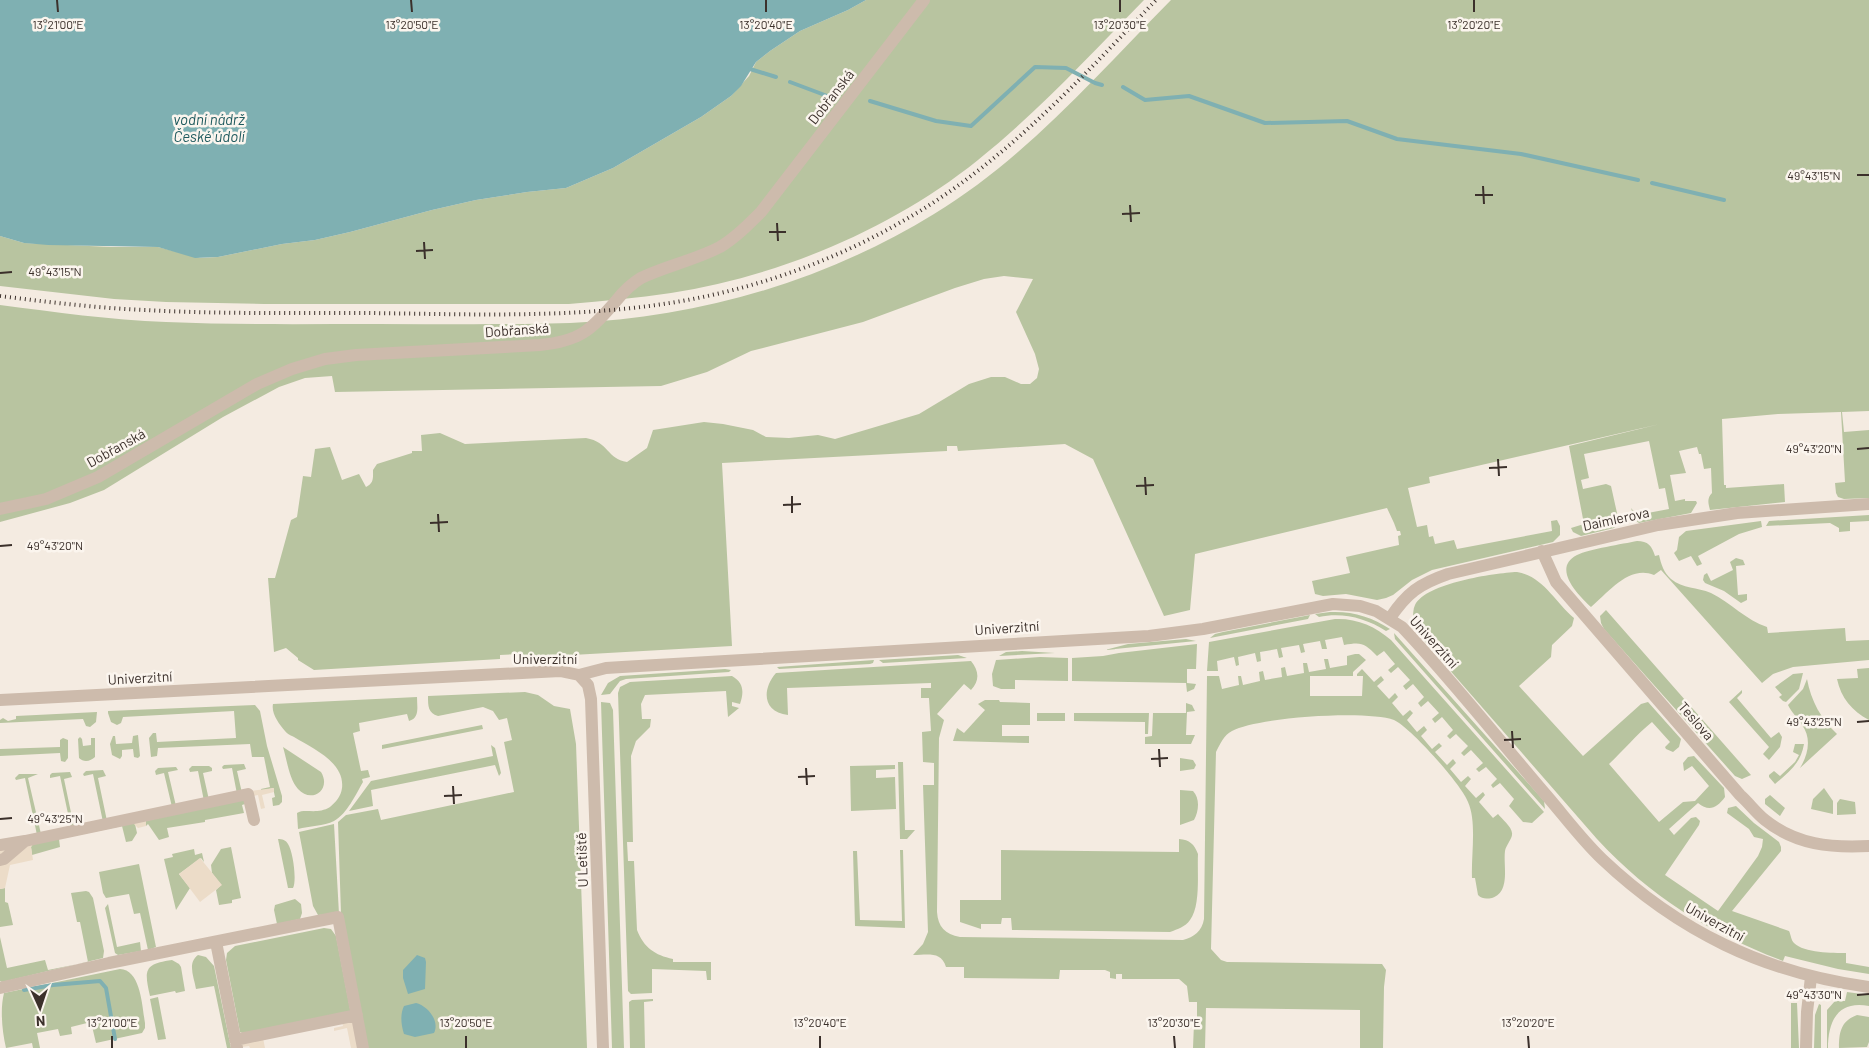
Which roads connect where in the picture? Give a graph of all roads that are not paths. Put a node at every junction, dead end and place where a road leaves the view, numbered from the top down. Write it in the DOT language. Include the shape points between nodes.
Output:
graph roads {
  1 [pos="924,0"];
  2 [pos="1869,504"];
  3 [pos="0,509"];
  4 [pos="1542,551"];
  5 [pos="1390,618"];
  6 [pos="578,675"];
  7 [pos="0,700"];
  8 [pos="254,820"];
  9 [pos="25,841"];
  10 [pos="0,845"];
  11 [pos="1869,846"];
  12 [pos="0,860"];
  13 [pos="216,942"];
  14 [pos="1811,977"];
  15 [pos="1869,987"];
  16 [pos="0,988"];
  17 [pos="357,1015"];
  18 [pos="236,1044"];
  19 [pos="363,1048"];
  20 [pos="603,1048"];
  21 [pos="1806,1048"];
  1 -- 3 [label="street, Dobřanská" via="748,225 720,246 631,284 595,324 578,336 540,345 356,354 292,368 258,384 98,477 46,499"];
  2 -- 4 [label="street, Daimlerova" via="1704,518 1628,530"];
  4 -- 5 [label="street, Daimlerova" via="1428,580 1414,588"];
  4 -- 11 [label="street, Teslova" via="1556,582 1764,819 1806,842 1826,846"];
  5 -- 6 [label="street, Univerzitní" via="1360,606 1333,604 1149,636 606,668"];
  5 -- 14 [label="street, Univerzitní" via="1414,640 1600,858 1648,899 1703,934 1745,955"];
  6 -- 7 [label="street, Univerzitní" via="560,671"];
  6 -- 20 [label="street, U Letiště" via="588,685 591,700"];
  8 -- 9 [label="street" via="248,794"];
  9 -- 10 [label="street"];
  9 -- 12 [label="street"];
  13 -- 16 [label="street"];
  13 -- 17 [label="street" via="338,918"];
  13 -- 18 [label="street"];
  14 -- 15 [label="street, Univerzitní"];
  14 -- 21 [label="street"];
  17 -- 18 [label="street"];
  17 -- 19 [label="street"];
}
